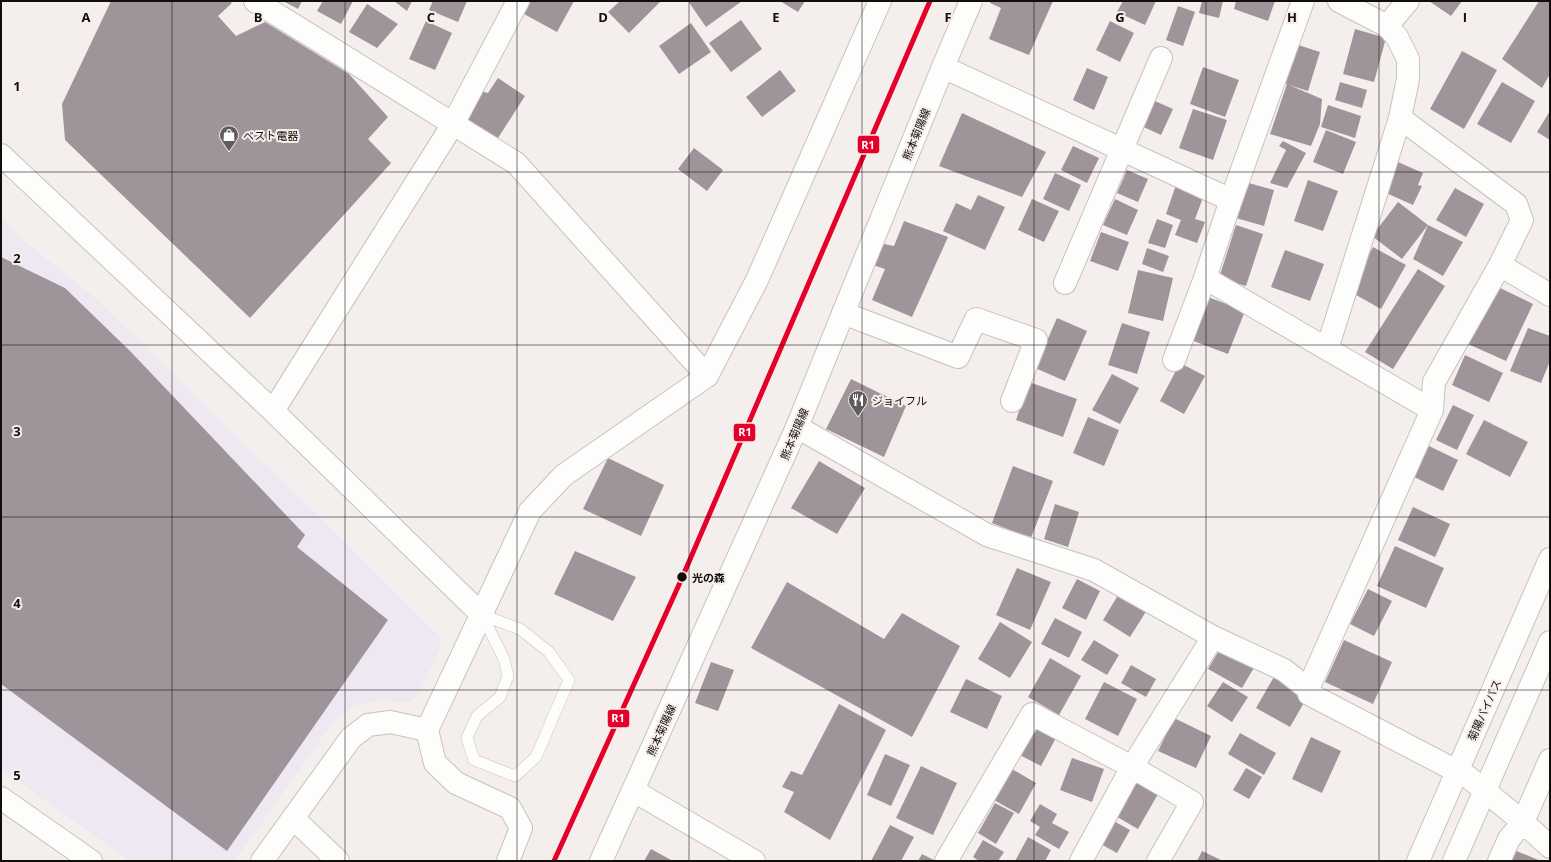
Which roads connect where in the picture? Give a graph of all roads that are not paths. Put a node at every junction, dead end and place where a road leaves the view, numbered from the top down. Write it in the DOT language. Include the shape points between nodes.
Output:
graph roads {
  1 [pos="256,1"];
  2 [pos="518,1"];
  3 [pos="880,1"];
  4 [pos="971,1"];
  5 [pos="1303,1"];
  6 [pos="1339,1"];
  7 [pos="1408,1"];
  8 [pos="1387,26"];
  9 [pos="1160,58"];
  10 [pos="943,67"];
  11 [pos="1400,118"];
  12 [pos="453,124"];
  13 [pos="1122,150"];
  14 [pos="1,155"];
  15 [pos="1231,200"];
  16 [pos="1500,266"];
  17 [pos="1206,278"];
  18 [pos="1065,283"];
  19 [pos="1550,295"];
  20 [pos="843,314"];
  21 [pos="1327,349"];
  22 [pos="1174,360"];
  23 [pos="707,376"];
  24 [pos="1012,401"];
  25 [pos="1432,410"];
  26 [pos="272,411"];
  27 [pos="797,427"];
  28 [pos="1550,559"];
  29 [pos="482,615"];
  30 [pos="1213,637"];
  31 [pos="1550,642"];
  32 [pos="1308,689"];
  33 [pos="427,730"];
  34 [pos="1550,760"];
  35 [pos="1132,767"];
  36 [pos="1458,771"];
  37 [pos="1485,790"];
  38 [pos="634,791"];
  39 [pos="2,800"];
  40 [pos="293,818"];
  41 [pos="1523,822"];
  42 [pos="1550,847"];
  43 [pos="90,861"];
  44 [pos="262,861"];
  45 [pos="338,861"];
  46 [pos="508,861"];
  47 [pos="601,861"];
  48 [pos="754,861"];
  49 [pos="946,861"];
  50 [pos="1081,861"];
  51 [pos="1158,861"];
  52 [pos="1418,861"];
  53 [pos="1454,861"];
  54 [pos="1499,861"];
  1 -- 12 [label="main road"];
  2 -- 12 [label="main road"];
  3 -- 23 [label="main road" via="757,280"];
  4 -- 10 [label="main road, 熊本菊陽線"];
  5 -- 15 [label="main road"];
  6 -- 8 [label="main road"];
  7 -- 8 [label="main road"];
  8 -- 11 [label="main road" via="1408,59 1408,79"];
  9 -- 13 [label="main road"];
  10 -- 13 [label="main road"];
  10 -- 20 [label="main road, 熊本菊陽線"];
  11 -- 16 [label="main road" via="1516,204 1522,220"];
  11 -- 21 [label="main road"];
  12 -- 23 [label="main road" via="516,163"];
  12 -- 26 [label="main road"];
  13 -- 15 [label="main road"];
  13 -- 18 [label="main road"];
  14 -- 26 [label="main road"];
  15 -- 17 [label="main road"];
  16 -- 19 [label="main road"];
  16 -- 25 [label="main road" via="1434,382"];
  17 -- 21 [label="main road"];
  17 -- 22 [label="main road"];
  20 -- 24 [label="main road" via="958,357 976,319 1036,340"];
  20 -- 27 [label="main road, 熊本菊陽線"];
  21 -- 25 [label="main road"];
  23 -- 29 [label="main road" via="564,475 530,511"];
  25 -- 32 [label="main road"];
  26 -- 29 [label="main road"];
  27 -- 30 [label="main road" via="987,535 1094,570"];
  27 -- 38 [label="main road, 熊本菊陽線"];
  28 -- 36 [label="main road, 菊陽バイパス"];
  29 -- 29 [label="lane" via="520,629 549,652 569,680 536,757 515,776 474,760 466,738 477,716 500,697 508,676 504,659"];
  29 -- 33 [label="main road"];
  30 -- 32 [label="main road" via="1284,670"];
  30 -- 35 [label="main road"];
  31 -- 37 [label="main road"];
  32 -- 36 [label="main road" via="1309,694"];
  33 -- 40 [label="main road" via="390,722 368,725 351,738"];
  33 -- 46 [label="main road" via="435,763 456,783 510,808 521,828"];
  34 -- 41 [label="main road"];
  35 -- 49 [label="main road" via="1032,714"];
  35 -- 50 [label="main road"];
  35 -- 51 [label="main road" via="1192,802"];
  36 -- 37 [label="main road"];
  36 -- 52 [label="main road, 菊陽バイパス"];
  37 -- 41 [label="main road"];
  37 -- 53 [label="main road"];
  38 -- 47 [label="main road, 熊本菊陽線"];
  38 -- 48 [label="main road"];
  39 -- 43 [label="main road"];
  40 -- 44 [label="main road"];
  40 -- 45 [label="main road"];
  41 -- 42 [label="main road"];
  41 -- 54 [label="main road" via="1509,840"];
}
